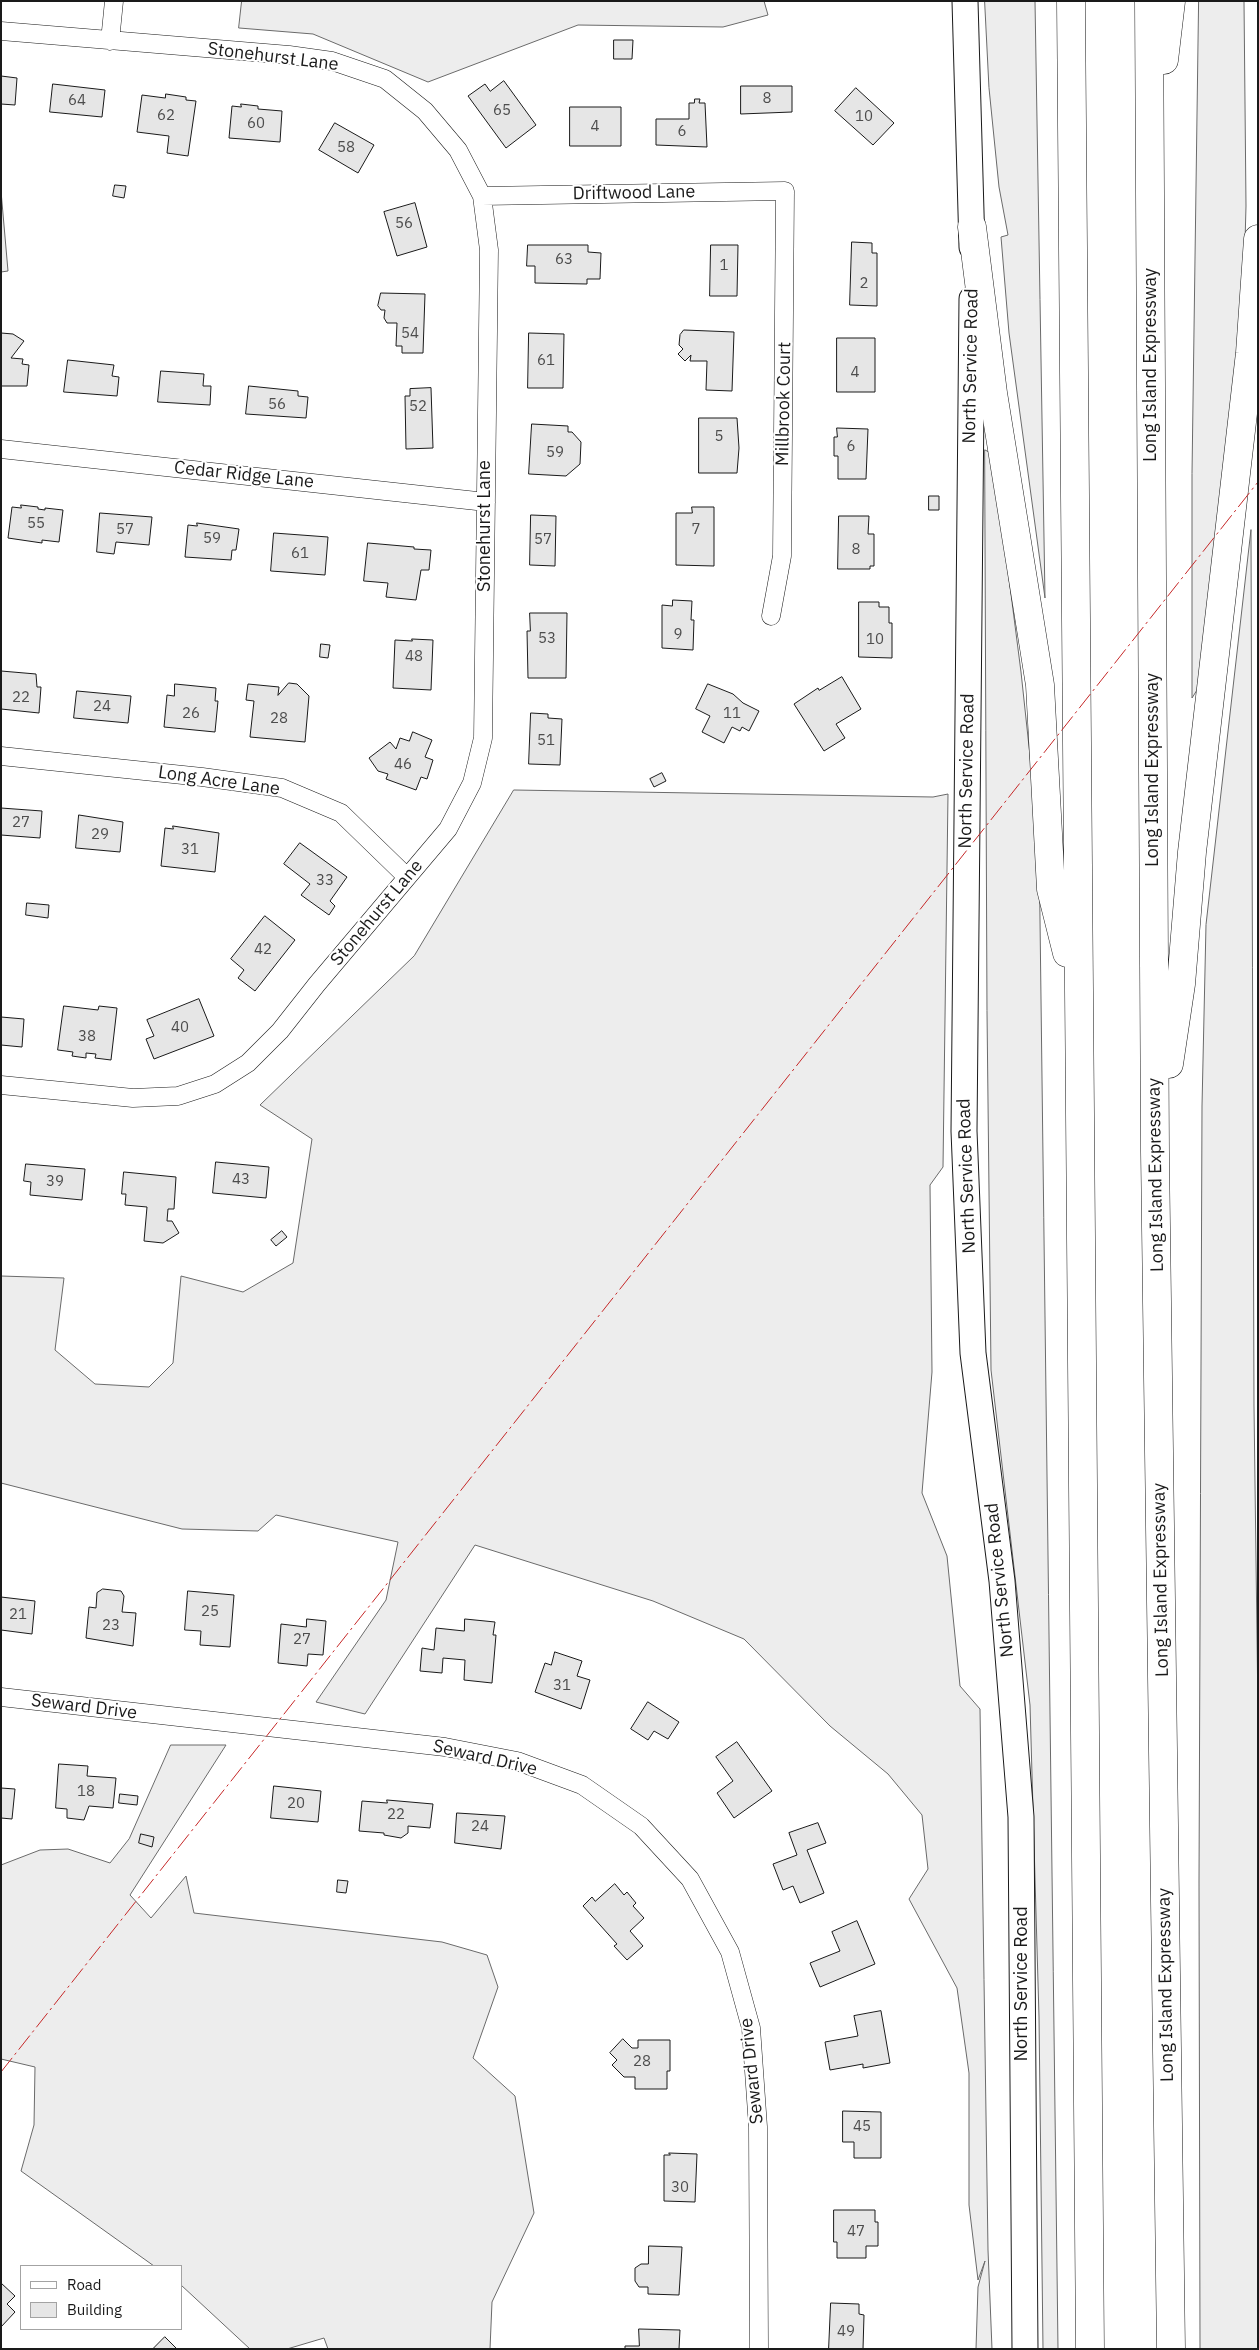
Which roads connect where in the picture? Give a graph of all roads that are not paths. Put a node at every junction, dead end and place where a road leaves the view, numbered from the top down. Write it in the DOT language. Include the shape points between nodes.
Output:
graph roads {
  1 [pos="114,1"];
  2 [pos="965,1"];
  3 [pos="1058,1"];
  4 [pos="1071,1"];
  5 [pos="1149,1"];
  6 [pos="1172,1"];
  7 [pos="1,31"];
  8 [pos="110,41"];
  9 [pos="1074,167"];
  10 [pos="1150,171"];
  11 [pos="785,191"];
  12 [pos="482,196"];
  13 [pos="972,227"];
  14 [pos="1258,239"];
  15 [pos="1,449"];
  16 [pos="486,502"];
  17 [pos="771,616"];
  18 [pos="1,756"];
  19 [pos="407,877"];
  20 [pos="1078,994"];
  21 [pos="1,1085"];
  22 [pos="1155,1152"];
  23 [pos="1,1698"];
  24 [pos="760,2349"];
  25 [pos="1025,2349"];
  26 [pos="1090,2349"];
  27 [pos="1171,2349"];
  1 -- 8 [label="street"];
  2 -- 13 [label="main road, North Service Road"];
  3 -- 9 [label="highway"];
  4 -- 9 [label="highway"];
  5 -- 10 [label="highway, Long Island Expressway"];
  6 -- 10 [label="highway"];
  7 -- 8 [label="street, Stonehurst Lane"];
  8 -- 12 [label="street, Stonehurst Lane" via="289,55 332,61 385,79 425,111 458,150"];
  9 -- 20 [label="highway"];
  10 -- 22 [label="highway, Long Island Expressway"];
  11 -- 12 [label="street, Driftwood Lane"];
  11 -- 17 [label="street, Millbrook Court" via="782,556"];
  12 -- 16 [label="street, Stonehurst Lane" via="489,250"];
  13 -- 20 [label="highway" via="993,393 1040,685 1051,890"];
  13 -- 25 [label="main road, North Service Road" via="964,1131 973,1353 1002,1580 1021,1817"];
  14 -- 22 [label="highway" via="1250,353 1192,852 1180,984"];
  15 -- 16 [label="street, Cedar Ridge Lane"];
  16 -- 19 [label="street, Stonehurst Lane" via="483,738 472,783 448,829"];
  18 -- 19 [label="street, Long Acre Lane" via="282,788 341,813"];
  19 -- 21 [label="street, Stonehurst Lane" via="280,1031 248,1063 214,1084 178,1096 133,1098"];
  20 -- 26 [label="highway"];
  22 -- 27 [label="highway, Long Island Expressway"];
  23 -- 24 [label="street, Seward Drive" via="445,1747 517,1762 582,1785 641,1826 690,1879 726,1944 751,2028 758,2127"];
}
